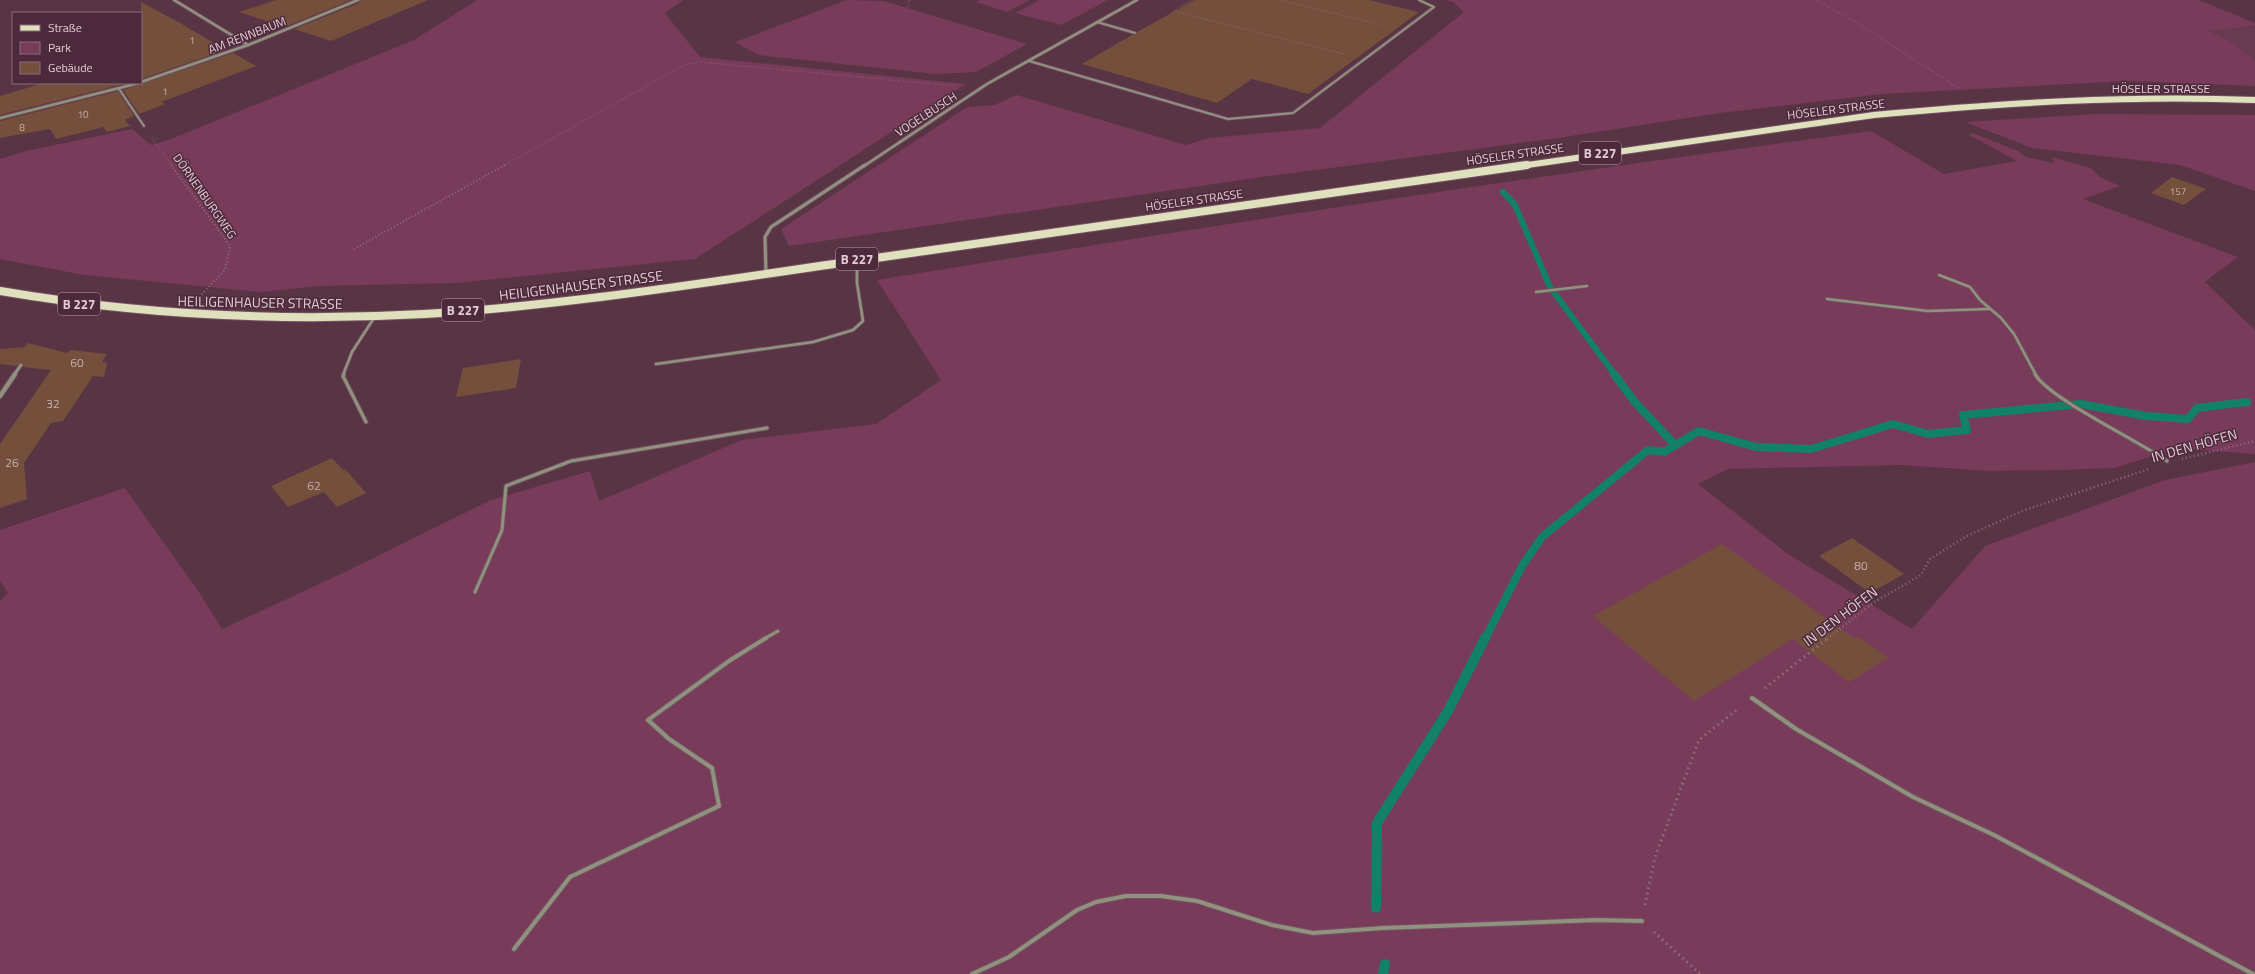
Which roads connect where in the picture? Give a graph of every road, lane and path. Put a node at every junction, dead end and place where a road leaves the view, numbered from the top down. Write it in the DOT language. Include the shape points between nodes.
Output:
graph roads {
  1 [pos="174,0"];
  2 [pos="358,0"];
  3 [pos="910,0"];
  4 [pos="1137,0"];
  5 [pos="1192,0"];
  6 [pos="1280,0"];
  7 [pos="1419,0"];
  8 [pos="1815,0"];
  9 [pos="907,8"];
  10 [pos="1097,22"];
  11 [pos="1403,30"];
  12 [pos="1135,33"];
  13 [pos="248,45"];
  14 [pos="1364,60"];
  15 [pos="1029,61"];
  16 [pos="142,82"];
  17 [pos="136,84"];
  18 [pos="981,88"];
  19 [pos="119,89"];
  20 [pos="2255,100"];
  21 [pos="1982,104"];
  22 [pos="0,118"];
  23 [pos="144,126"];
  24 [pos="948,247"];
  25 [pos="354,249"];
  26 [pos="857,259"];
  27 [pos="766,274"];
  28 [pos="1939,275"];
  29 [pos="1587,286"];
  30 [pos="0,291"];
  31 [pos="1536,292"];
  32 [pos="198,298"];
  33 [pos="1827,299"];
  34 [pos="1989,309"];
  35 [pos="375,316"];
  36 [pos="656,364"];
  37 [pos="21,365"];
  38 [pos="0,396"];
  39 [pos="366,422"];
  40 [pos="767,428"];
  41 [pos="2255,441"];
  42 [pos="2167,461"];
  43 [pos="474,592"];
  44 [pos="778,631"];
  45 [pos="1752,698"];
  46 [pos="1642,921"];
  47 [pos="514,949"];
  48 [pos="972,974"];
  49 [pos="1700,974"];
  50 [pos="2254,974"];
  1 -- 13 [label="street"];
  2 -- 13 [label="street, AM RENNBAUM"];
  3 -- 9 [label="path"];
  4 -- 10 [label="street, VOGELBUSCH"];
  5 -- 14 [label="path" via="1173,11"];
  6 -- 11 [label="path"];
  7 -- 11 [label="lane" via="1434,6"];
  8 -- 21 [label="path" via="1852,20"];
  10 -- 12 [label="lane"];
  10 -- 15 [label="street, VOGELBUSCH"];
  11 -- 14 [label="lane"];
  13 -- 16 [label="street, AM RENNBAUM"];
  14 -- 15 [label="lane" via="1293,113 1228,119"];
  15 -- 18 [label="street, VOGELBUSCH"];
  17 -- 19 [label="street, AM RENNBAUM"];
  18 -- 25 [label="path" via="700,62 684,65"];
  18 -- 27 [label="street, VOGELBUSCH" via="771,227 765,238"];
  19 -- 22 [label="street, AM RENNBAUM"];
  19 -- 23 [label="lane"];
  20 -- 21 [label="main road, HÖSELER STRASSE / B 227" via="2109,98"];
  21 -- 24 [label="main road, HÖSELER STRASSE / B 227" via="1794,125"];
  23 -- 32 [label="path, DÖRNENBURGWEG" via="230,246 225,270"];
  24 -- 26 [label="main road, HEILIGENHAUSER STRASSE / B 227"];
  26 -- 27 [label="main road, HEILIGENHAUSER STRASSE / B 227"];
  26 -- 36 [label="lane" via="856,272 864,321 853,330 813,342"];
  27 -- 35 [label="main road, HEILIGENHAUSER STRASSE / B 227" via="507,308"];
  28 -- 34 [label="lane" via="1970,287"];
  29 -- 31 [label="lane"];
  30 -- 35 [label="main road, HEILIGENHAUSER STRASSE / B 227" via="64,302 158,312 254,317"];
  33 -- 34 [label="lane" via="1903,309"];
  34 -- 42 [label="lane" via="2001,318 2014,334 2039,381 2079,409"];
  35 -- 39 [label="lane" via="352,352 343,376"];
  37 -- 38 [label="street"];
  40 -- 43 [label="lane" via="571,461 506,486 502,530"];
  41 -- 42 [label="path, IN DEN HÖFEN" via="2195,457"];
  42 -- 45 [label="path, IN DEN HÖFEN" via="2022,511 1965,537 1930,559 1922,575 1873,602"];
  44 -- 47 [label="lane" via="729,661 648,720 669,739 712,768 719,806 570,878"];
  45 -- 46 [label="path, IN DEN HÖFEN" via="1699,740 1655,857"];
  45 -- 50 [label="lane" via="1796,729 1913,797 1994,835"];
  46 -- 48 [label="lane" via="1584,920 1372,928 1316,933 1292,930 1205,902 1152,895 1114,897 1079,909 999,962"];
  46 -- 49 [label="path"];
}
